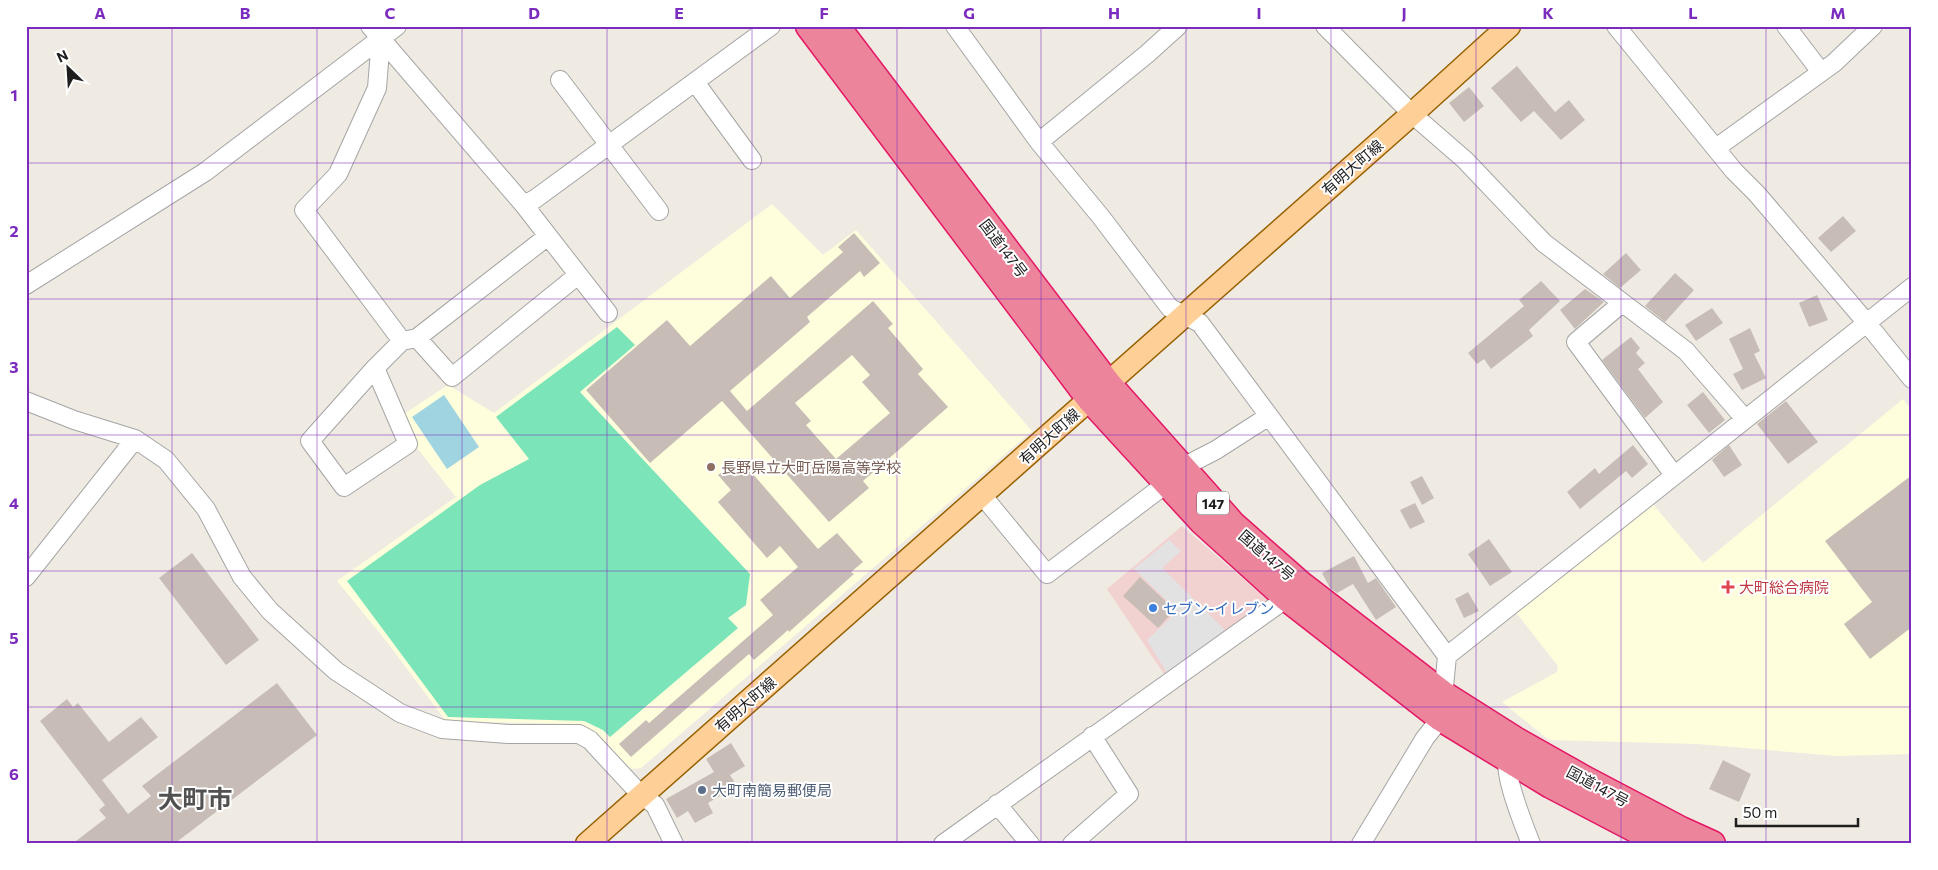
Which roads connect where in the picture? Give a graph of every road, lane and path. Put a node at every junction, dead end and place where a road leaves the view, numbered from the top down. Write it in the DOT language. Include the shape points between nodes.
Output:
graph roads {
  1 [pos="397,26"];
  2 [pos="771,26"];
  3 [pos="809,26"];
  4 [pos="836,26"];
  5 [pos="955,26"];
  6 [pos="1178,26"];
  7 [pos="1325,26"];
  8 [pos="1508,26"];
  9 [pos="1616,26"];
  10 [pos="1786,26"];
  11 [pos="1873,26"];
  12 [pos="376,32"];
  13 [pos="1821,72"];
  14 [pos="560,80"];
  15 [pos="695,82"];
  16 [pos="1412,114"];
  17 [pos="1039,142"];
  18 [pos="608,146"];
  19 [pos="1716,148"];
  20 [pos="752,160"];
  21 [pos="524,205"];
  22 [pos="659,211"];
  23 [pos="548,236"];
  24 [pos="578,275"];
  25 [pos="26,285"];
  26 [pos="1912,287"];
  27 [pos="1622,303"];
  28 [pos="608,313"];
  29 [pos="1184,315"];
  30 [pos="1866,322"];
  31 [pos="410,339"];
  32 [pos="375,368"];
  33 [pos="1912,379"];
  34 [pos="1099,391"];
  35 [pos="26,401"];
  36 [pos="1269,416"];
  37 [pos="1745,419"];
  38 [pos="134,439"];
  39 [pos="1674,475"];
  40 [pos="1174,476"];
  41 [pos="982,495"];
  42 [pos="26,577"];
  43 [pos="1287,598"];
  44 [pos="1447,656"];
  45 [pos="1442,706"];
  46 [pos="1092,736"];
  47 [pos="1511,749"];
  48 [pos="641,794"];
  49 [pos="997,804"];
  50 [pos="946,843"];
  51 [pos="587,844"];
  52 [pos="674,844"];
  53 [pos="1030,844"];
  54 [pos="1072,844"];
  55 [pos="1361,844"];
  56 [pos="1531,844"];
  57 [pos="1664,844"];
  58 [pos="1712,844"];
  1 -- 12 [label="street"];
  2 -- 15 [label="street"];
  3 -- 34 [label="highway, 国道147号 / 147"];
  4 -- 34 [label="highway, 国道147号 / 147"];
  5 -- 17 [label="street"];
  6 -- 17 [label="street"];
  7 -- 16 [label="street"];
  8 -- 16 [label="main road, 有明大町線"];
  9 -- 19 [label="street"];
  10 -- 13 [label="street"];
  11 -- 13 [label="street"];
  12 -- 21 [label="street"];
  12 -- 25 [label="street" via="205,172"];
  12 -- 31 [label="street" via="377,88 338,174 304,210"];
  13 -- 19 [label="street"];
  14 -- 18 [label="street"];
  15 -- 18 [label="street"];
  15 -- 20 [label="street"];
  16 -- 27 [label="street" via="1465,160 1544,243"];
  16 -- 29 [label="main road, 有明大町線"];
  17 -- 29 [label="street" via="1170,308"];
  18 -- 21 [label="street"];
  18 -- 22 [label="street"];
  19 -- 30 [label="street"];
  21 -- 23 [label="street"];
  23 -- 24 [label="street"];
  23 -- 31 [label="street"];
  24 -- 28 [label="street"];
  24 -- 31 [label="street" via="452,377"];
  26 -- 30 [label="street"];
  27 -- 37 [label="street" via="1686,351"];
  27 -- 39 [label="street" via="1576,342"];
  29 -- 34 [label="main road, 有明大町線"];
  29 -- 36 [label="street" via="1200,323"];
  30 -- 33 [label="street"];
  30 -- 37 [label="street"];
  31 -- 32 [label="street"];
  32 -- 32 [label="street" via="310,441 344,487 408,444"];
  34 -- 40 [label="highway, 国道147号 / 147"];
  34 -- 41 [label="main road, 有明大町線"];
  35 -- 38 [label="street"];
  36 -- 40 [label="street"];
  36 -- 44 [label="street"];
  37 -- 39 [label="street"];
  38 -- 42 [label="street"];
  38 -- 48 [label="street" via="166,460 206,509 242,577 270,611 336,671 400,713 442,729 508,734 580,734 590,740"];
  39 -- 44 [label="street"];
  40 -- 41 [label="street" via="1047,574"];
  40 -- 43 [label="highway, 国道147号 / 147" via="1202,521"];
  40 -- 45 [label="highway, 国道147号 / 147"];
  41 -- 48 [label="main road, 有明大町線"];
  43 -- 45 [label="highway, 国道147号 / 147"];
  43 -- 46 [label="street"];
  44 -- 45 [label="street"];
  45 -- 47 [label="highway, 国道147号 / 147"];
  45 -- 55 [label="street"];
  46 -- 49 [label="street"];
  46 -- 54 [label="street" via="1129,794"];
  47 -- 56 [label="street" via="1512,789"];
  47 -- 57 [label="highway, 国道147号 / 147" via="1551,786"];
  47 -- 58 [label="highway, 国道147号 / 147"];
  48 -- 51 [label="main road, 有明大町線"];
  48 -- 52 [label="street" via="655,805"];
  49 -- 50 [label="street"];
  49 -- 53 [label="street"];
}
